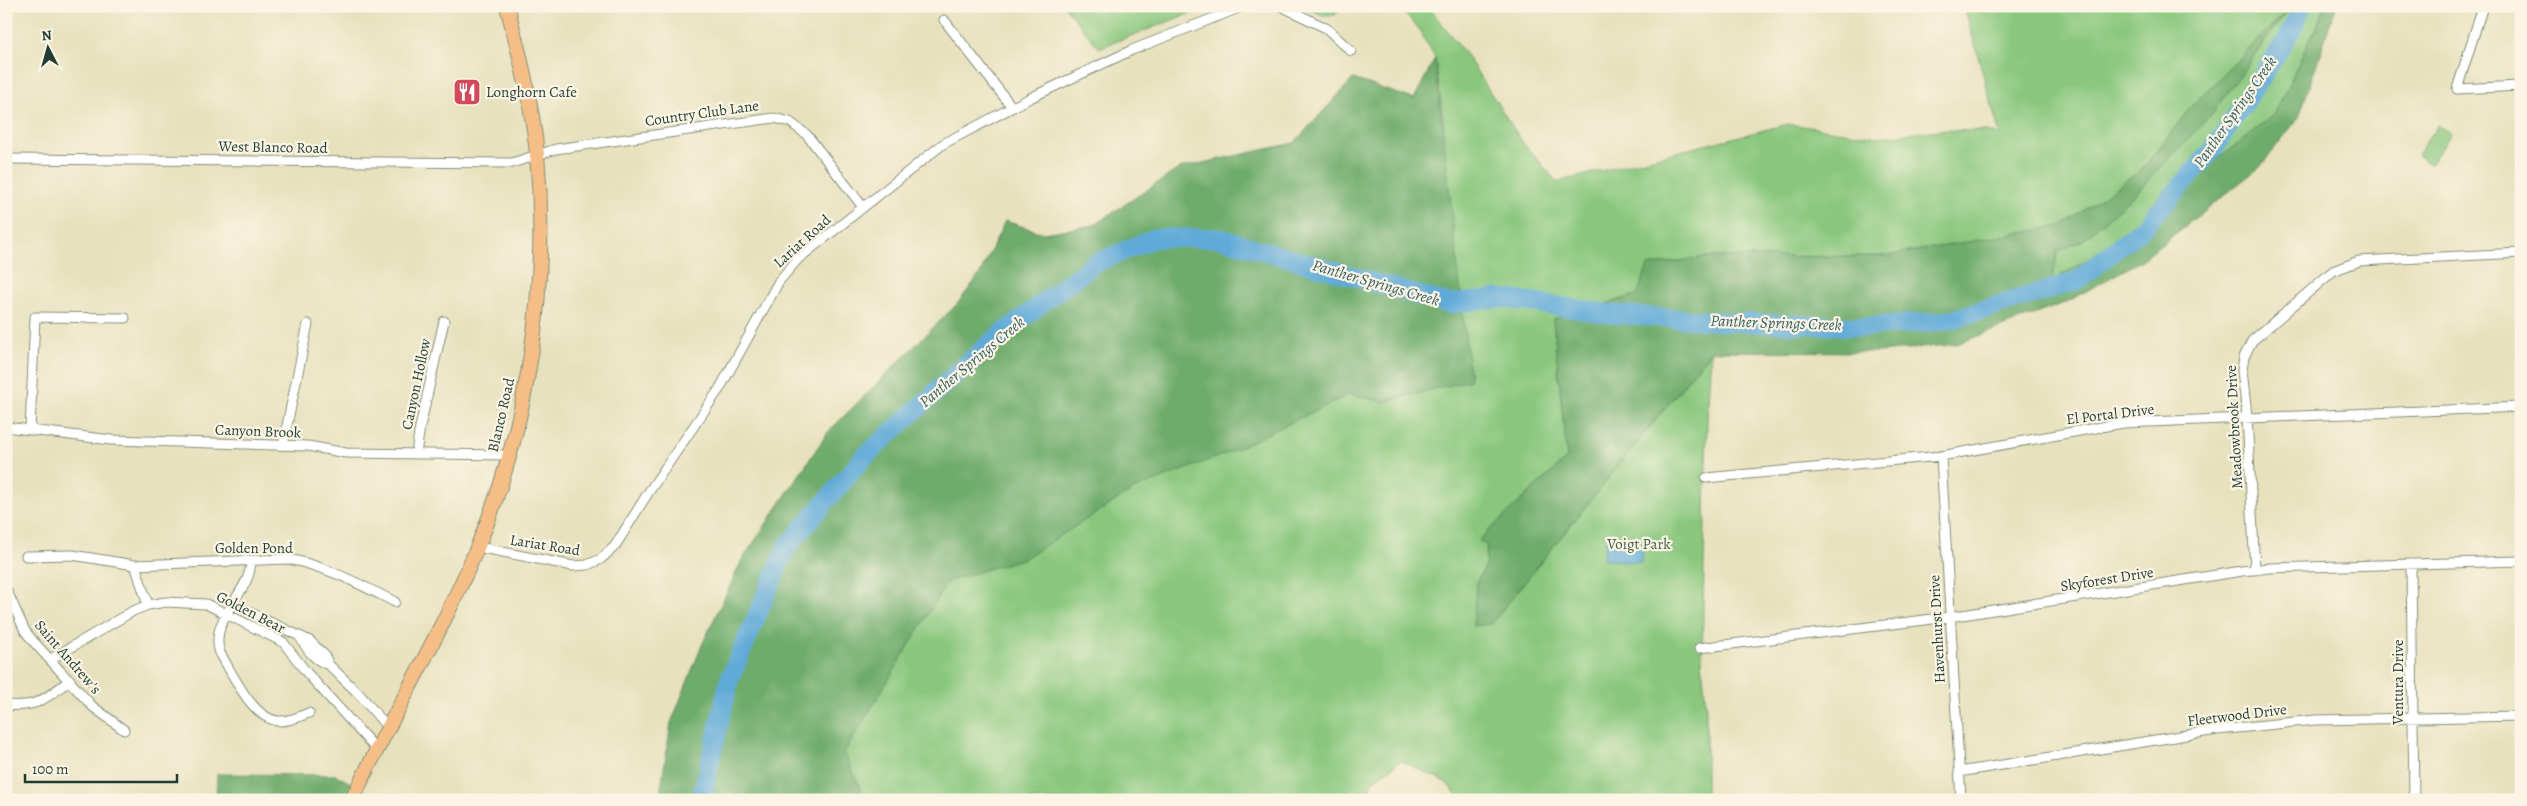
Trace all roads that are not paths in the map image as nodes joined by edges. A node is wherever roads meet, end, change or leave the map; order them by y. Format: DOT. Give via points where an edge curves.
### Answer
graph roads {
  1 [pos="507,6"];
  2 [pos="1244,6"];
  3 [pos="1281,6"];
  4 [pos="2482,6"];
  5 [pos="944,20"];
  6 [pos="1351,51"];
  7 [pos="2521,86"];
  8 [pos="1012,108"];
  9 [pos="537,153"];
  10 [pos="6,160"];
  11 [pos="863,207"];
  12 [pos="2521,253"];
  13 [pos="125,318"];
  14 [pos="444,321"];
  15 [pos="308,324"];
  16 [pos="2521,407"];
  17 [pos="2247,416"];
  18 [pos="6,427"];
  19 [pos="30,430"];
  20 [pos="283,445"];
  21 [pos="416,453"];
  22 [pos="509,455"];
  23 [pos="1941,456"];
  24 [pos="1706,478"];
  25 [pos="478,547"];
  26 [pos="26,556"];
  27 [pos="252,560"];
  28 [pos="2521,561"];
  29 [pos="135,564"];
  30 [pos="2411,564"];
  31 [pos="2255,570"];
  32 [pos="6,589"];
  33 [pos="395,602"];
  34 [pos="232,604"];
  35 [pos="148,605"];
  36 [pos="227,613"];
  37 [pos="1950,618"];
  38 [pos="1699,648"];
  39 [pos="51,658"];
  40 [pos="70,680"];
  41 [pos="6,705"];
  42 [pos="309,713"];
  43 [pos="2521,716"];
  44 [pos="2411,717"];
  45 [pos="389,729"];
  46 [pos="124,730"];
  47 [pos="376,749"];
  48 [pos="1959,772"];
  49 [pos="352,800"];
  50 [pos="1961,800"];
  51 [pos="2414,800"];
  1 -- 9 [label="main road, Blanco Road" via="524,76"];
  2 -- 8 [label="street, Lariat Road" via="1132,50"];
  3 -- 6 [label="street" via="1326,28"];
  4 -- 7 [label="street" via="2457,89"];
  5 -- 8 [label="street"];
  8 -- 11 [label="street, Lariat Road" via="928,154"];
  9 -- 10 [label="street, West Blanco Road" via="512,163"];
  9 -- 11 [label="street, Country Club Lane" via="774,118 790,122 807,135"];
  9 -- 22 [label="main road, Blanco Road" via="540,211 536,316 532,354"];
  11 -- 25 [label="street, Lariat Road" via="785,272 720,388 615,546 601,559 573,566"];
  12 -- 17 [label="street, Meadowbrook Drive" via="2358,261 2333,271 2252,341 2242,370"];
  13 -- 19 [label="street" via="35,317"];
  14 -- 21 [label="street, Canyon Hollow"];
  15 -- 20 [label="street"];
  16 -- 17 [label="street, El Portal Drive"];
  17 -- 23 [label="street, El Portal Drive" via="2123,423"];
  17 -- 31 [label="street, Meadowbrook Drive"];
  18 -- 19 [label="street, Canyon Brook"];
  19 -- 20 [label="street, Canyon Brook" via="111,440"];
  20 -- 21 [label="street, Canyon Brook" via="346,453"];
  21 -- 22 [label="street, Canyon Brook"];
  22 -- 25 [label="main road, Blanco Road"];
  23 -- 24 [label="street, El Portal Drive"];
  23 -- 37 [label="street, Havenhurst Drive"];
  25 -- 45 [label="main road, Blanco Road"];
  26 -- 29 [label="street, Golden Pond" via="72,555"];
  27 -- 29 [label="street, Golden Pond"];
  27 -- 33 [label="street, Golden Pond" via="302,562 351,580"];
  27 -- 34 [label="street" via="248,578"];
  28 -- 30 [label="street, Skyforest Drive"];
  29 -- 35 [label="street"];
  30 -- 31 [label="street, Skyforest Drive"];
  30 -- 44 [label="street, Ventura Drive"];
  31 -- 37 [label="street, Skyforest Drive"];
  32 -- 39 [label="street, Saint Andrew's" via="26,631"];
  34 -- 36 [label="street"];
  34 -- 45 [label="street, Golden Bear" via="310,640"];
  35 -- 36 [label="street, Golden Bear" via="206,604"];
  35 -- 39 [label="street, Golden Bear"];
  36 -- 42 [label="street" via="216,644 253,706 263,716 280,721"];
  36 -- 47 [label="street, Golden Bear" via="283,642"];
  37 -- 38 [label="street, Skyforest Drive"];
  37 -- 48 [label="street, Havenhurst Drive"];
  39 -- 40 [label="street, Saint Andrew's"];
  40 -- 41 [label="street" via="37,703 25,707"];
  40 -- 46 [label="street, Saint Andrew's" via="92,706"];
  43 -- 44 [label="street, Fleetwood Drive"];
  44 -- 48 [label="street, Fleetwood Drive" via="2315,720 2217,730"];
  44 -- 51 [label="street, Ventura Drive"];
  45 -- 47 [label="main road, Blanco Road"];
  47 -- 49 [label="main road, Blanco Road"];
  48 -- 50 [label="street, Havenhurst Drive"];
}
